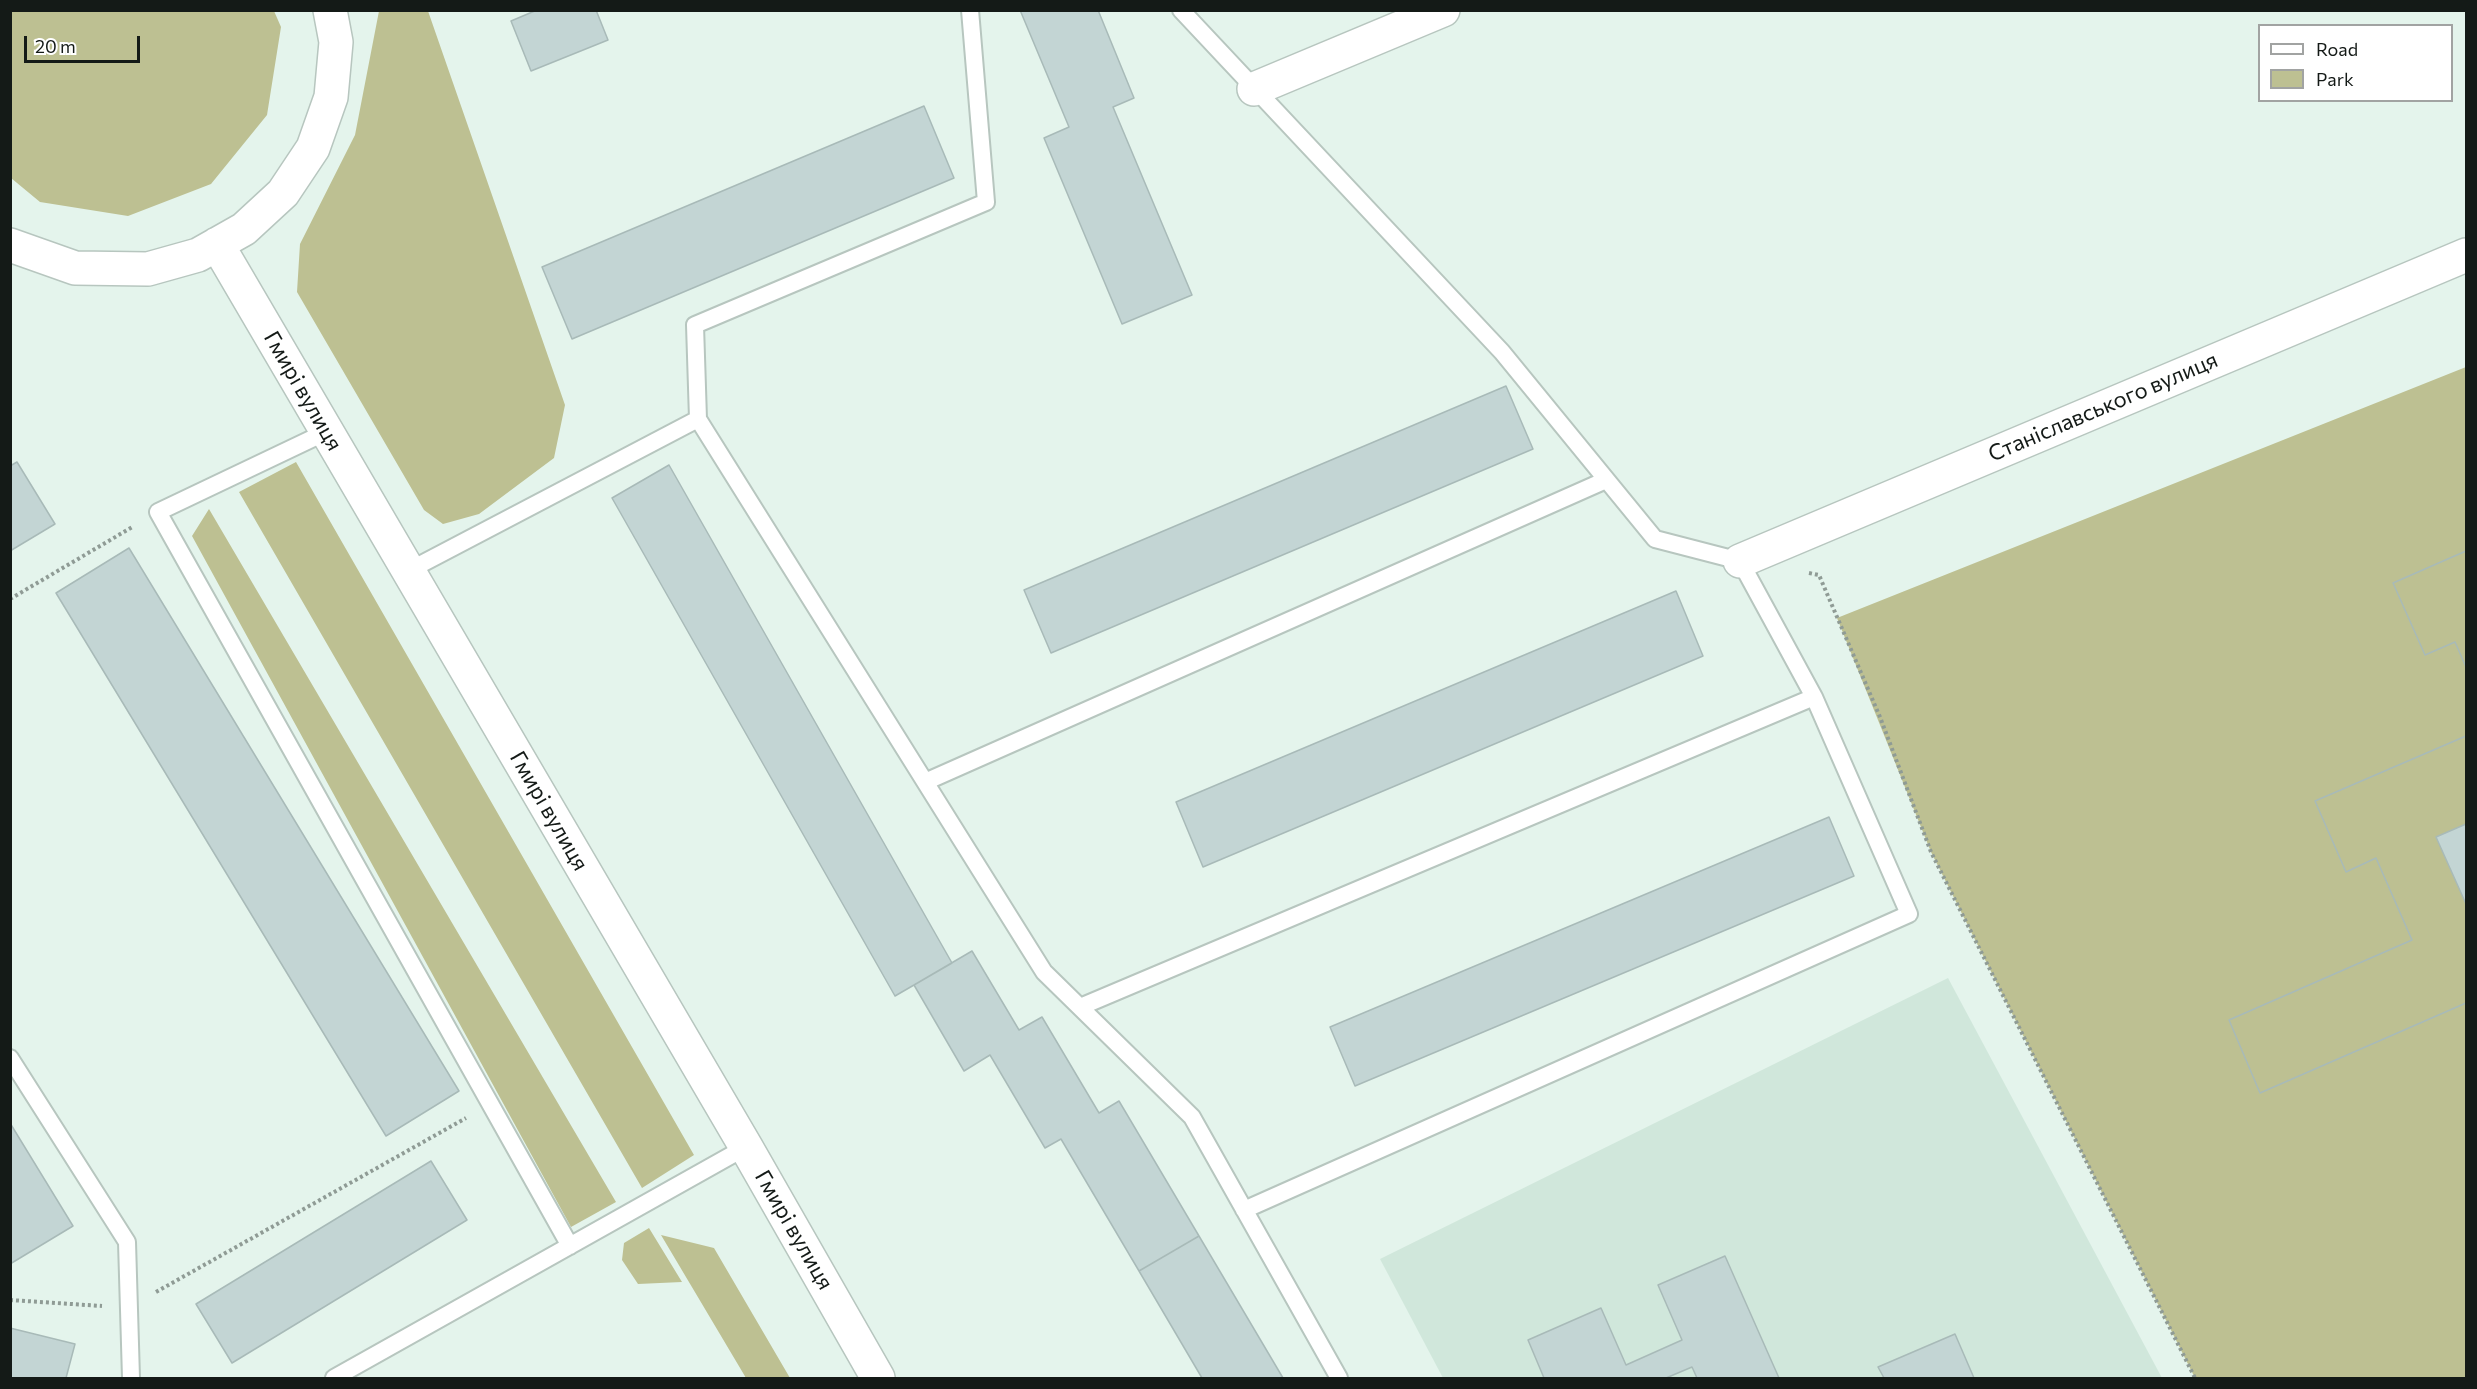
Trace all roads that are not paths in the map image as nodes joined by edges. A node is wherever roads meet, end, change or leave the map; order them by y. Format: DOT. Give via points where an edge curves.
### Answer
graph roads {
  1 [pos="330,10"];
  2 [pos="970,10"];
  3 [pos="1181,10"];
  4 [pos="1443,10"];
  5 [pos="1254,89"];
  6 [pos="217,244"];
  7 [pos="10,245"];
  8 [pos="2466,255"];
  9 [pos="698,418"];
  10 [pos="326,432"];
  11 [pos="1606,480"];
  12 [pos="1740,561"];
  13 [pos="408,571"];
  14 [pos="1814,697"];
  15 [pos="925,782"];
  16 [pos="1080,1008"];
  17 [pos="10,1058"];
  18 [pos="746,1147"];
  19 [pos="1244,1210"];
  20 [pos="570,1246"];
  21 [pos="131,1378"];
  22 [pos="334,1378"];
  23 [pos="878,1378"];
  24 [pos="1339,1378"];
  1 -- 6 [label="street" via="336,42 331,97 313,148 283,193 244,229"];
  2 -- 9 [label="lane" via="987,202 695,325"];
  3 -- 5 [label="lane"];
  4 -- 5 [label="street"];
  5 -- 11 [label="lane" via="1502,352"];
  6 -- 7 [label="street" via="198,255 148,269 75,268"];
  6 -- 10 [label="street, Гмирі вулиця"];
  8 -- 12 [label="street, Станіславського вулиця"];
  9 -- 13 [label="lane"];
  9 -- 15 [label="lane"];
  10 -- 13 [label="street, Гмирі вулиця"];
  10 -- 20 [label="lane" via="158,512"];
  11 -- 12 [label="lane" via="1655,539"];
  11 -- 15 [label="lane"];
  12 -- 14 [label="lane"];
  13 -- 18 [label="street, Гмирі вулиця"];
  14 -- 16 [label="lane"];
  14 -- 19 [label="lane" via="1909,914"];
  15 -- 16 [label="lane" via="1044,972"];
  16 -- 19 [label="lane" via="1192,1117"];
  17 -- 21 [label="lane" via="127,1242"];
  18 -- 20 [label="lane"];
  18 -- 23 [label="street, Гмирі вулиця"];
  19 -- 24 [label="lane"];
  20 -- 22 [label="lane"];
}
